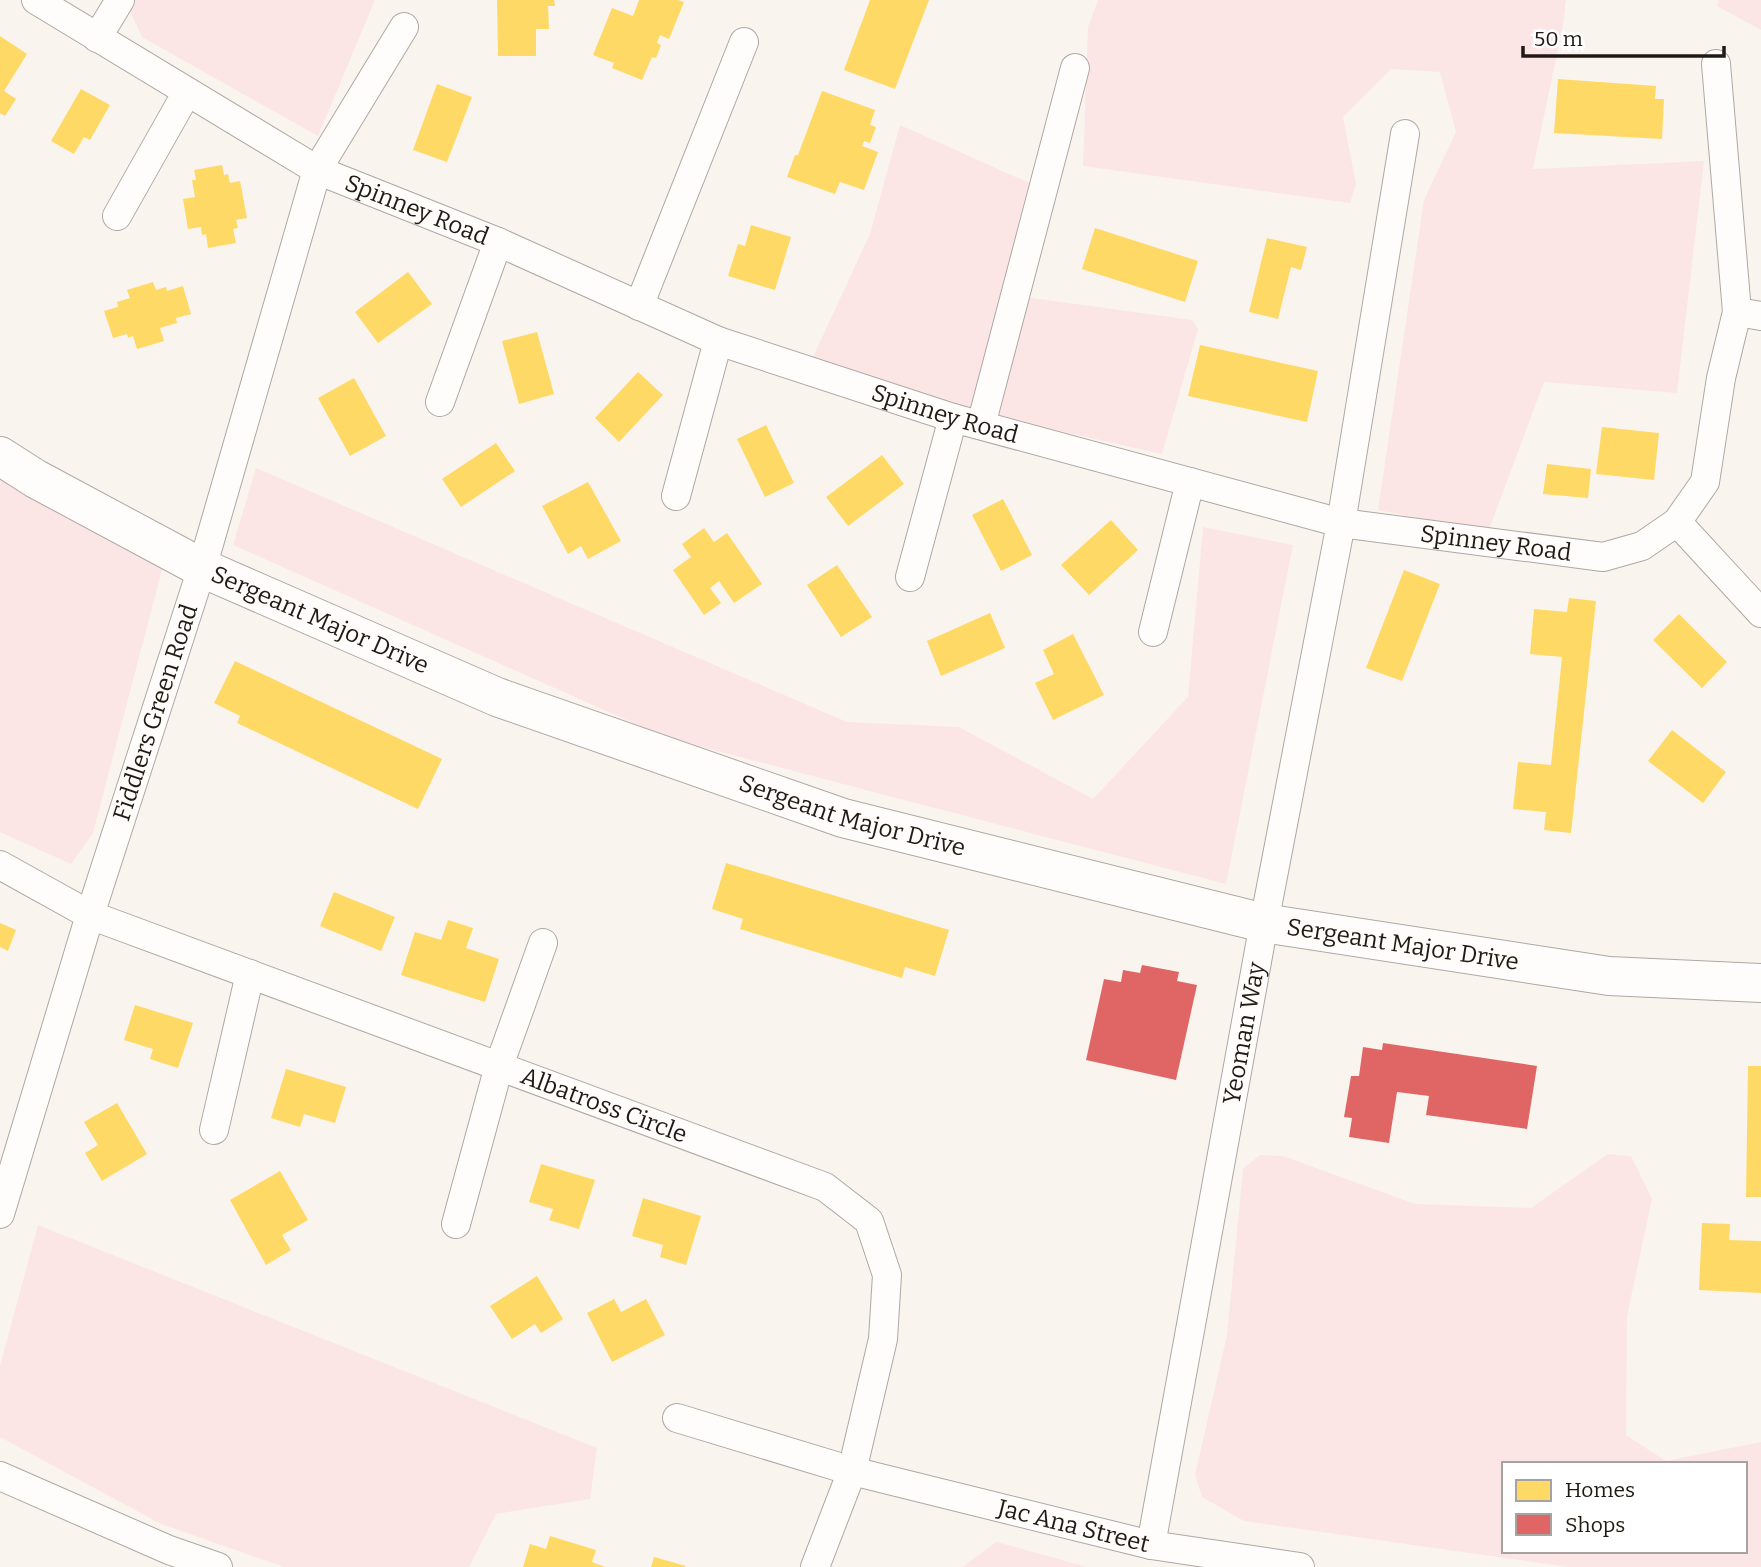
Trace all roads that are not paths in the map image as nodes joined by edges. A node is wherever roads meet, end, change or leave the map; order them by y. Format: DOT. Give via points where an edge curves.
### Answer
graph roads {
  1 [pos="36,0"];
  2 [pos="120,0"];
  3 [pos="404,27"];
  4 [pos="97,37"];
  5 [pos="744,43"];
  6 [pos="1716,64"];
  7 [pos="1075,68"];
  8 [pos="187,92"];
  9 [pos="1405,134"];
  10 [pos="317,170"];
  11 [pos="117,216"];
  12 [pos="498,242"];
  13 [pos="639,306"];
  14 [pos="1749,314"];
  15 [pos="718,341"];
  16 [pos="440,402"];
  17 [pos="953,418"];
  18 [pos="981,425"];
  19 [pos="0,456"];
  20 [pos="1190,482"];
  21 [pos="676,496"];
  22 [pos="1677,522"];
  23 [pos="1341,523"];
  24 [pos="202,568"];
  25 [pos="910,577"];
  26 [pos="1761,613"];
  27 [pos="1153,632"];
  28 [pos="0,865"];
  29 [pos="90,915"];
  30 [pos="1264,923"];
  31 [pos="543,943"];
  32 [pos="250,974"];
  33 [pos="1761,983"];
  34 [pos="499,1066"];
  35 [pos="214,1130"];
  36 [pos="0,1214"];
  37 [pos="456,1224"];
  38 [pos="677,1418"];
  39 [pos="852,1471"];
  40 [pos="0,1476"];
  41 [pos="1151,1545"];
  42 [pos="218,1567"];
  43 [pos="816,1567"];
  44 [pos="1300,1567"];
  1 -- 4 [label="street, Spinney Road"];
  2 -- 4 [label="street"];
  3 -- 10 [label="street, Fiddlers Green Road"];
  4 -- 8 [label="street, Spinney Road"];
  5 -- 13 [label="street"];
  6 -- 14 [label="street, Spinney Road"];
  7 -- 18 [label="street"];
  8 -- 10 [label="street, Spinney Road"];
  8 -- 11 [label="street"];
  9 -- 23 [label="street, Yeoman Way"];
  10 -- 12 [label="street, Spinney Road"];
  10 -- 24 [label="street, Fiddlers Green Road"];
  12 -- 13 [label="street, Spinney Road"];
  12 -- 16 [label="street"];
  13 -- 15 [label="street, Spinney Road"];
  14 -- 22 [label="street, Spinney Road" via="1721,378 1705,482"];
  15 -- 17 [label="street, Spinney Road"];
  15 -- 21 [label="street"];
  17 -- 18 [label="street, Spinney Road"];
  17 -- 25 [label="street"];
  18 -- 20 [label="street, Spinney Road"];
  19 -- 24 [label="street, Sergeant Major Drive"];
  20 -- 23 [label="street, Spinney Road"];
  20 -- 27 [label="street"];
  22 -- 23 [label="street, Spinney Road" via="1642,546 1603,557"];
  22 -- 26 [label="street"];
  23 -- 30 [label="street, Yeoman Way"];
  24 -- 29 [label="street, Fiddlers Green Road"];
  24 -- 30 [label="street, Sergeant Major Drive" via="497,698 843,818"];
  28 -- 29 [label="street, Albatross Circle"];
  29 -- 32 [label="street, Albatross Circle"];
  29 -- 36 [label="street, Fiddlers Green Road"];
  30 -- 33 [label="street, Sergeant Major Drive" via="1609,976"];
  30 -- 41 [label="street, Yeoman Way"];
  31 -- 34 [label="street"];
  32 -- 34 [label="street, Albatross Circle"];
  32 -- 35 [label="street"];
  34 -- 37 [label="street"];
  34 -- 39 [label="street, Albatross Circle" via="825,1187 869,1221 887,1275 883,1339"];
  38 -- 39 [label="street, Jac Ana Street"];
  39 -- 41 [label="street, Jac Ana Street"];
  39 -- 43 [label="street, Albatross Circle"];
  40 -- 42 [label="street"];
  41 -- 44 [label="street, Jac Ana Street"];
}
